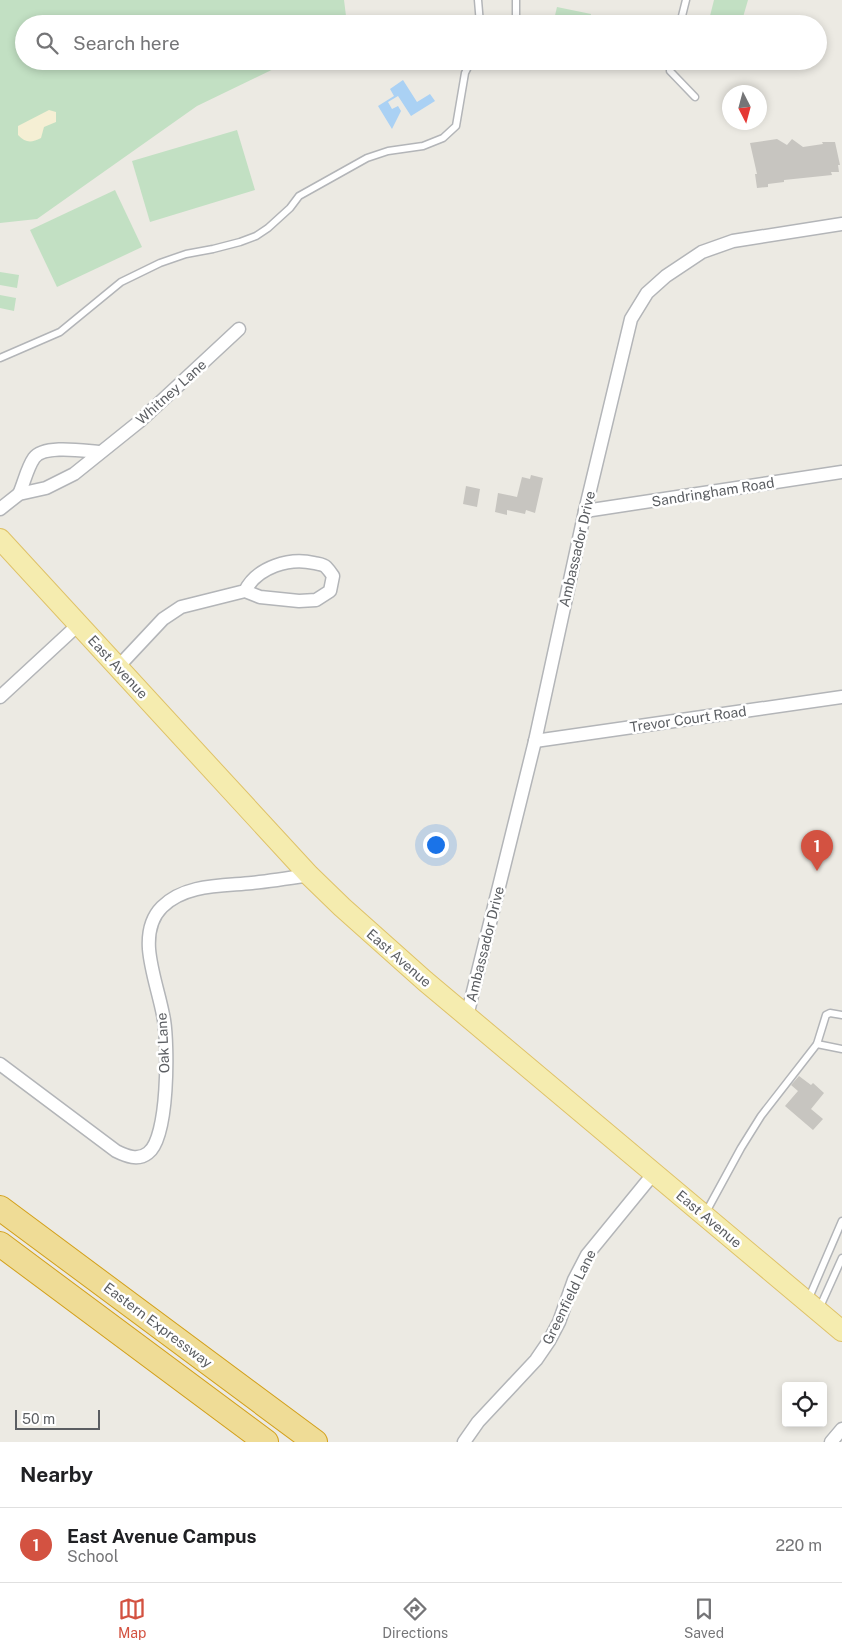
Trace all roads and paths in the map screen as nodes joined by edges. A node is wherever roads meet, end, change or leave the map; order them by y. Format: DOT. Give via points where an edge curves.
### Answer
graph roads {
  1 [pos="478,0"];
  2 [pos="516,0"];
  3 [pos="686,0"];
  4 [pos="479,15"];
  5 [pos="516,15"];
  6 [pos="682,15"];
  7 [pos="466,70"];
  8 [pos="670,70"];
  9 [pos="695,98"];
  10 [pos="842,224"];
  11 [pos="239,329"];
  12 [pos="0,358"];
  13 [pos="100,452"];
  14 [pos="842,472"];
  15 [pos="19,494"];
  16 [pos="0,509"];
  17 [pos="585,512"];
  18 [pos="0,539"];
  19 [pos="245,591"];
  20 [pos="79,624"];
  21 [pos="118,667"];
  22 [pos="0,697"];
  23 [pos="842,697"];
  24 [pos="535,741"];
  25 [pos="309,875"];
  26 [pos="842,1015"];
  27 [pos="467,1016"];
  28 [pos="817,1044"];
  29 [pos="842,1049"];
  30 [pos="0,1064"];
  31 [pos="654,1173"];
  32 [pos="0,1208"];
  33 [pos="704,1215"];
  34 [pos="842,1221"];
  35 [pos="0,1244"];
  36 [pos="842,1258"];
  37 [pos="813,1306"];
  38 [pos="842,1330"];
  39 [pos="842,1429"];
  40 [pos="266,1442"];
  41 [pos="315,1442"];
  42 [pos="464,1442"];
  43 [pos="831,1442"];
  1 -- 4 [label="lane"];
  2 -- 5 [label="lane"];
  3 -- 6 [label="lane"];
  7 -- 12 [label="lane" via="456,126 443,138 423,146 367,158 299,196 256,236 160,263 121,282 60,332"];
  8 -- 9 [label="lane"];
  10 -- 17 [label="street, Ambassador Drive" via="718,245 680,265 647,292 631,319"];
  11 -- 13 [label="street, Whitney Lane" via="140,421"];
  13 -- 15 [label="street, Whitney Lane" via="60,482"];
  13 -- 15 [label="street, Whitney Lane" via="50,450 39,453"];
  14 -- 17 [label="street, Sandringham Road"];
  15 -- 16 [label="street, Whitney Lane"];
  17 -- 24 [label="street, Ambassador Drive"];
  18 -- 20 [label="main road, East Avenue"];
  19 -- 19 [label="street" via="260,597 316,600 330,591 333,576 324,565 288,561 262,573 250,582"];
  19 -- 21 [label="street" via="194,602 171,612"];
  20 -- 21 [label="main road, East Avenue"];
  20 -- 22 [label="street"];
  21 -- 25 [label="main road, East Avenue"];
  23 -- 24 [label="street, Trevor Court Road"];
  24 -- 27 [label="street, Ambassador Drive"];
  25 -- 27 [label="main road, East Avenue"];
  25 -- 30 [label="street, Oak Lane" via="201,888 175,897 157,914 150,929 149,949 164,1021 166,1073 162,1121 155,1144 148,1154 136,1158 116,1151"];
  26 -- 28 [label="lane" via="826,1014"];
  27 -- 31 [label="main road, East Avenue"];
  28 -- 29 [label="lane"];
  28 -- 33 [label="lane" via="761,1116"];
  31 -- 33 [label="main road, East Avenue"];
  31 -- 42 [label="street, Greenfield Lane" via="587,1254 559,1322 536,1360 478,1422"];
  32 -- 41 [label="highway, Eastern Expressway"];
  33 -- 37 [label="main road, East Avenue"];
  34 -- 37 [label="lane"];
  35 -- 40 [label="highway, Eastern Expressway"];
  36 -- 37 [label="lane"];
  37 -- 38 [label="main road, East Avenue"];
  39 -- 43 [label="street"];
}
